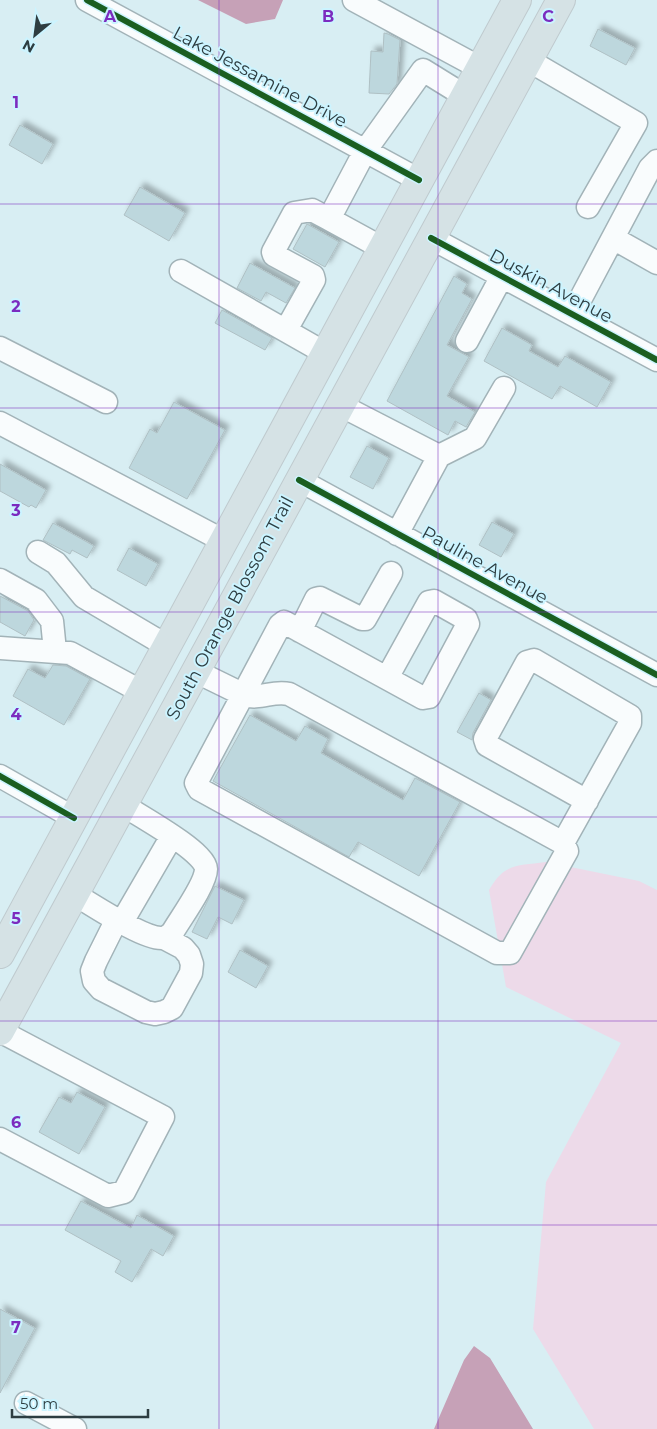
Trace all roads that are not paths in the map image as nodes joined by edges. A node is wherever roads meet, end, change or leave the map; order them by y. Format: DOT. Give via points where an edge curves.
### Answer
graph roads {
  1 [pos="354,0"];
  2 [pos="517,0"];
  3 [pos="561,0"];
  4 [pos="101,3"];
  5 [pos="528,60"];
  6 [pos="480,68"];
  7 [pos="465,96"];
  8 [pos="365,151"];
  9 [pos="657,161"];
  10 [pos="419,180"];
  11 [pos="588,207"];
  12 [pos="329,219"];
  13 [pos="431,238"];
  14 [pos="613,238"];
  15 [pos="382,248"];
  16 [pos="657,263"];
  17 [pos="181,271"];
  18 [pos="502,276"];
  19 [pos="573,314"];
  20 [pos="286,330"];
  21 [pos="467,341"];
  22 [pos="0,348"];
  23 [pos="325,354"];
  24 [pos="657,360"];
  25 [pos="504,388"];
  26 [pos="106,402"];
  27 [pos="340,405"];
  28 [pos="294,411"];
  29 [pos="0,423"];
  30 [pos="439,456"];
  31 [pos="299,480"];
  32 [pos="249,493"];
  33 [pos="397,534"];
  34 [pos="224,541"];
  35 [pos="38,552"];
  36 [pos="258,556"];
  37 [pos="391,573"];
  38 [pos="0,580"];
  39 [pos="300,631"];
  40 [pos="167,646"];
  41 [pos="0,648"];
  42 [pos="55,651"];
  43 [pos="195,671"];
  44 [pos="657,675"];
  45 [pos="387,678"];
  46 [pos="142,692"];
  47 [pos="244,694"];
  48 [pos="0,776"];
  49 [pos="587,800"];
  50 [pos="123,805"];
  51 [pos="74,818"];
  52 [pos="172,836"];
  53 [pos="563,843"];
  54 [pos="74,894"];
  55 [pos="120,920"];
  56 [pos="164,938"];
  57 [pos="0,954"];
  58 [pos="0,1031"];
  59 [pos="0,1139"];
  60 [pos="26,1402"];
  61 [pos="75,1429"];
  1 -- 6 [label="street"];
  2 -- 6 [label="main road, South Orange Blossom Trail"];
  3 -- 5 [label="main road, South Orange Blossom Trail"];
  4 -- 8 [label="street, Lake Jessamine Drive"];
  5 -- 11 [label="street" via="636,123"];
  5 -- 13 [label="main road, South Orange Blossom Trail"];
  6 -- 7 [label="main road, South Orange Blossom Trail"];
  7 -- 8 [label="street" via="423,70"];
  7 -- 10 [label="main road, South Orange Blossom Trail"];
  8 -- 10 [label="street, Lake Jessamine Drive"];
  8 -- 12 [label="street"];
  9 -- 14 [label="street" via="650,168"];
  10 -- 15 [label="main road, South Orange Blossom Trail"];
  12 -- 15 [label="street"];
  12 -- 20 [label="street" via="312,210 294,213 273,252 313,276 314,280"];
  13 -- 18 [label="street, Duskin Avenue"];
  13 -- 27 [label="main road, South Orange Blossom Trail"];
  14 -- 16 [label="street"];
  14 -- 19 [label="street"];
  15 -- 23 [label="main road, South Orange Blossom Trail"];
  17 -- 20 [label="street"];
  18 -- 19 [label="street, Duskin Avenue"];
  18 -- 21 [label="street"];
  19 -- 24 [label="street, Duskin Avenue"];
  20 -- 23 [label="street"];
  22 -- 26 [label="street"];
  23 -- 28 [label="main road, South Orange Blossom Trail"];
  25 -- 30 [label="street" via="475,438"];
  27 -- 30 [label="street"];
  27 -- 31 [label="main road, South Orange Blossom Trail"];
  28 -- 31 [label="main road" via="292,463"];
  28 -- 32 [label="main road, South Orange Blossom Trail"];
  29 -- 34 [label="street"];
  30 -- 33 [label="street"];
  31 -- 33 [label="street, Pauline Avenue"];
  31 -- 36 [label="main road, South Orange Blossom Trail"];
  32 -- 34 [label="main road, South Orange Blossom Trail"];
  32 -- 36 [label="main road" via="260,510 262,530"];
  33 -- 44 [label="street, Pauline Avenue"];
  34 -- 40 [label="main road, South Orange Blossom Trail"];
  35 -- 40 [label="street" via="56,563 84,597"];
  36 -- 43 [label="main road, South Orange Blossom Trail"];
  37 -- 39 [label="street" via="365,619 320,598 316,599"];
  38 -- 42 [label="street" via="36,600 52,621"];
  39 -- 45 [label="street"];
  39 -- 47 [label="street" via="284,622 280,625"];
  40 -- 46 [label="main road, South Orange Blossom Trail"];
  41 -- 42 [label="street"];
  42 -- 46 [label="street" via="70,653"];
  43 -- 47 [label="street"];
  43 -- 50 [label="main road, South Orange Blossom Trail"];
  46 -- 51 [label="main road, South Orange Blossom Trail"];
  47 -- 53 [label="street" via="251,697 280,692 289,694"];
  47 -- 53 [label="street" via="196,783 199,789 497,953 510,953 567,851"];
  48 -- 51 [label="street"];
  49 -- 49 [label="street" via="630,723 630,716 534,660 527,662 485,739 487,745"];
  49 -- 53 [label="street"];
  50 -- 52 [label="street"];
  50 -- 54 [label="main road, South Orange Blossom Trail"];
  51 -- 57 [label="main road, South Orange Blossom Trail"];
  52 -- 55 [label="street"];
  52 -- 56 [label="street" via="192,849 206,867 204,878 172,934"];
  54 -- 55 [label="street"];
  54 -- 58 [label="main road, South Orange Blossom Trail"];
  55 -- 56 [label="street" via="140,932"];
  55 -- 56 [label="street" via="96,961 92,971 94,981 101,989 155,1014 172,1008 191,973 189,955"];
  58 -- 59 [label="street" via="163,1117 124,1192 108,1196"];
  60 -- 61 [label="street"];
}
